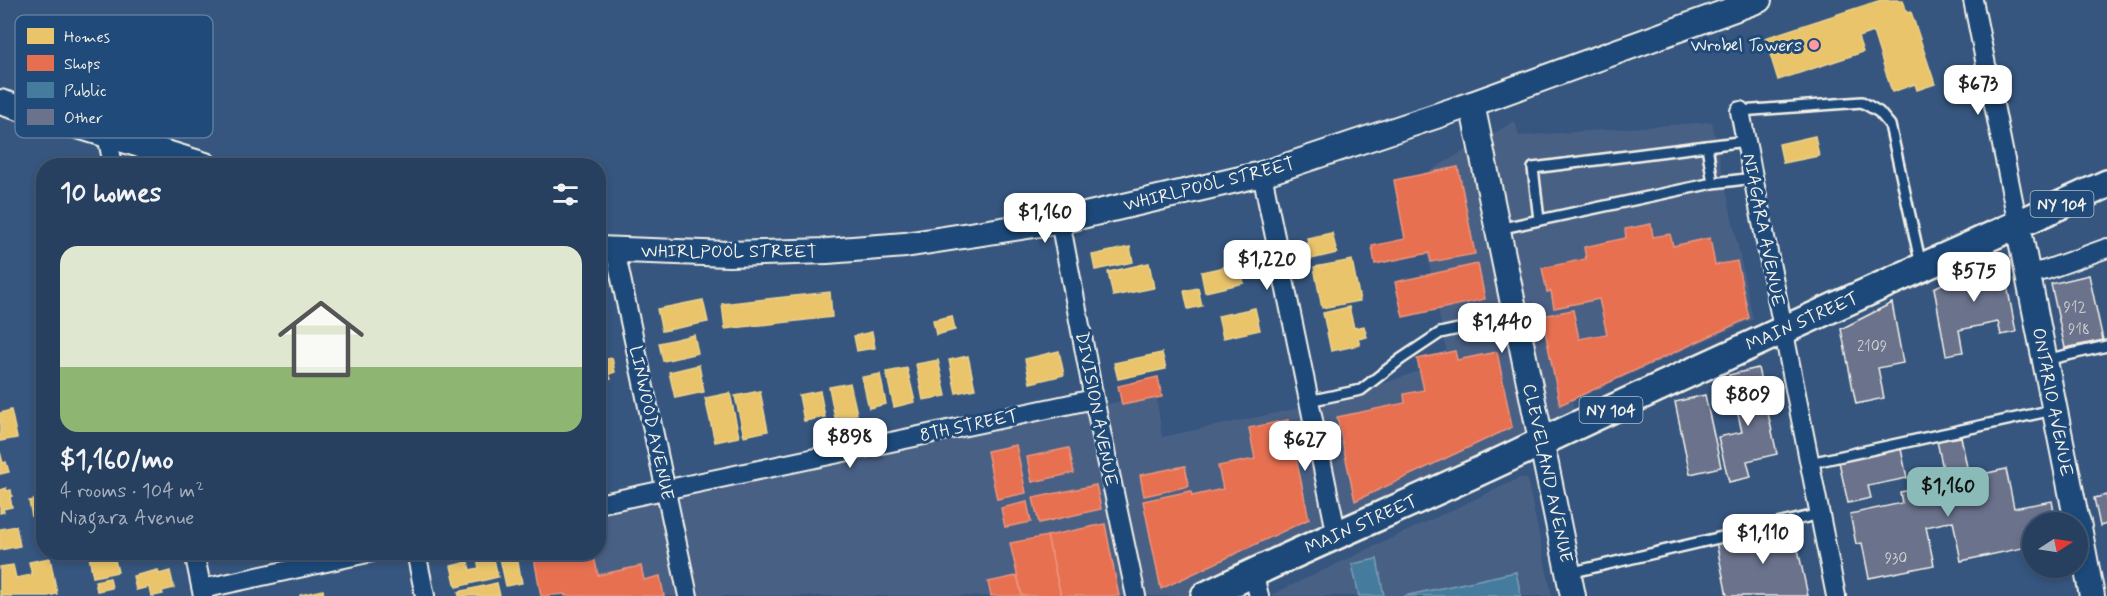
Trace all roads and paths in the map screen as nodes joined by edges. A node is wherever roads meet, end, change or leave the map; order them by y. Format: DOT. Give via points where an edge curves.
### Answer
graph roads {
  1 [pos="1759,0"];
  2 [pos="1972,0"];
  3 [pos="0,102"];
  4 [pos="1472,104"];
  5 [pos="15,107"];
  6 [pos="1740,111"];
  7 [pos="108,138"];
  8 [pos="117,138"];
  9 [pos="1746,141"];
  10 [pos="1707,146"];
  11 [pos="112,158"];
  12 [pos="182,158"];
  13 [pos="1262,174"];
  14 [pos="1754,178"];
  15 [pos="1713,183"];
  16 [pos="2107,184"];
  17 [pos="1539,220"];
  18 [pos="1060,221"];
  19 [pos="2018,225"];
  20 [pos="1498,229"];
  21 [pos="2107,248"];
  22 [pos="607,250"];
  23 [pos="1922,267"];
  24 [pos="2027,274"];
  25 [pos="1516,317"];
  26 [pos="1783,329"];
  27 [pos="2107,346"];
  28 [pos="2045,360"];
  29 [pos="1094,399"];
  30 [pos="1308,401"];
  31 [pos="2055,410"];
  32 [pos="1542,442"];
  33 [pos="1810,463"];
  34 [pos="666,490"];
  35 [pos="606,502"];
  36 [pos="2075,512"];
  37 [pos="1820,514"];
  38 [pos="1337,536"];
  39 [pos="196,560"];
  40 [pos="338,560"];
  41 [pos="418,560"];
  42 [pos="2088,576"];
  43 [pos="1256,584"];
  44 [pos="1571,585"];
  45 [pos="202,592"];
  46 [pos="425,596"];
  47 [pos="688,596"];
  48 [pos="1136,596"];
  49 [pos="1205,596"];
  50 [pos="1836,596"];
  51 [pos="2092,596"];
  1 -- 4 [label="street, WHIRLPOOL STREET"];
  2 -- 19 [label="street, ONTARIO AVENUE"];
  3 -- 5 [label="street"];
  4 -- 13 [label="street, WHIRLPOOL STREET"];
  4 -- 20 [label="street, CLEVELAND AVENUE"];
  6 -- 9 [label="street, NIAGARA AVENUE"];
  6 -- 23 [label="lane" via="1862,102 1879,112 1890,126"];
  7 -- 11 [label="street"];
  8 -- 12 [label="street"];
  9 -- 10 [label="lane"];
  9 -- 14 [label="street, NIAGARA AVENUE"];
  10 -- 15 [label="lane"];
  10 -- 17 [label="lane" via="1533,168"];
  13 -- 18 [label="street, WHIRLPOOL STREET"];
  13 -- 30 [label="street"];
  14 -- 15 [label="lane"];
  14 -- 26 [label="street, NIAGARA AVENUE"];
  15 -- 17 [label="lane"];
  16 -- 19 [label="main road, MAIN STREET / NY 104"];
  17 -- 20 [label="lane"];
  18 -- 22 [label="street, WHIRLPOOL STREET" via="916,243 827,251 729,254"];
  18 -- 29 [label="street, DIVISION AVENUE"];
  19 -- 23 [label="main road, MAIN STREET / NY 104"];
  19 -- 24 [label="street, ONTARIO AVENUE"];
  20 -- 25 [label="street, CLEVELAND AVENUE"];
  21 -- 24 [label="street"];
  22 -- 34 [label="street, LINWOOD AVENUE"];
  23 -- 26 [label="main road, MAIN STREET / NY 104"];
  24 -- 28 [label="street, ONTARIO AVENUE"];
  25 -- 30 [label="lane" via="1440,333 1361,390"];
  25 -- 32 [label="street, CLEVELAND AVENUE"];
  26 -- 32 [label="main road, MAIN STREET / NY 104"];
  26 -- 33 [label="street, NIAGARA AVENUE"];
  27 -- 28 [label="lane"];
  28 -- 31 [label="street, ONTARIO AVENUE"];
  29 -- 34 [label="street, 8TH STREET"];
  29 -- 48 [label="street, DIVISION AVENUE"];
  30 -- 38 [label="street"];
  31 -- 33 [label="lane"];
  31 -- 36 [label="street, ONTARIO AVENUE"];
  32 -- 38 [label="main road, MAIN STREET / NY 104"];
  32 -- 44 [label="street, CLEVELAND AVENUE"];
  33 -- 37 [label="street, NIAGARA AVENUE"];
  34 -- 35 [label="street, 8TH STREET"];
  34 -- 47 [label="street, LINWOOD AVENUE"];
  37 -- 44 [label="lane"];
  37 -- 50 [label="street, NIAGARA AVENUE"];
  38 -- 43 [label="main road, MAIN STREET / NY 104"];
  39 -- 45 [label="street"];
  40 -- 45 [label="street"];
  41 -- 46 [label="street"];
  42 -- 51 [label="street, ONTARIO AVENUE"];
  43 -- 49 [label="main road, MAIN STREET / NY 104"];
}
